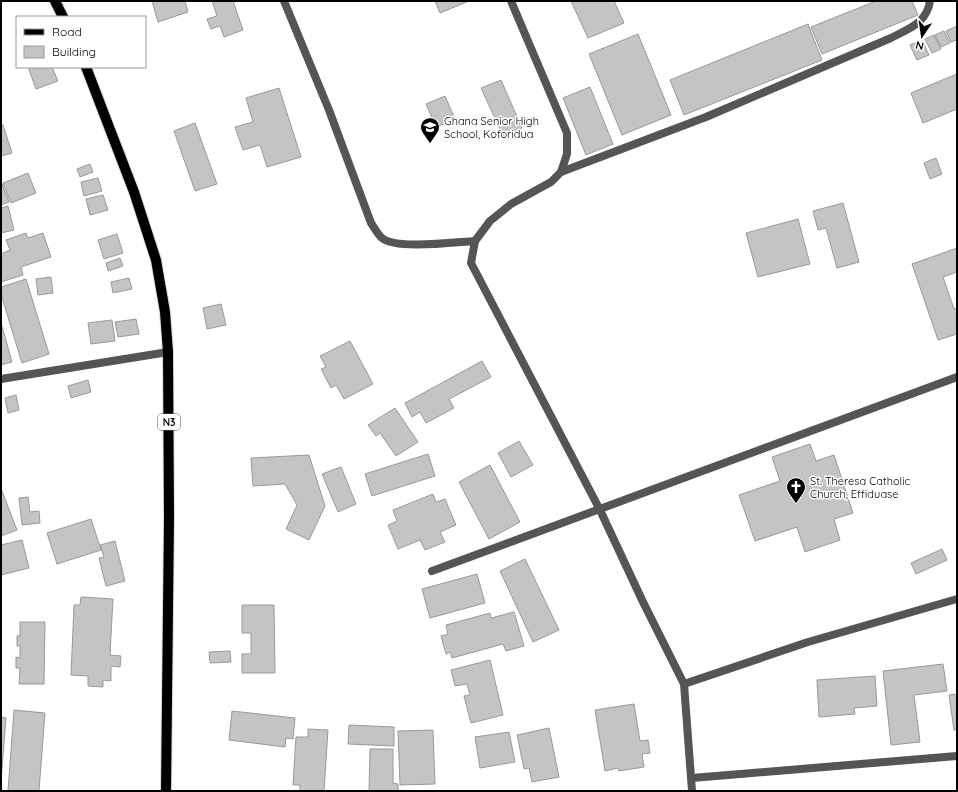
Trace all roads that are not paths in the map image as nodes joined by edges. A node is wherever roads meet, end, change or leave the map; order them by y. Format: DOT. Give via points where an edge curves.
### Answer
graph roads {
  1 [pos="55,1"];
  2 [pos="284,1"];
  3 [pos="511,1"];
  4 [pos="930,1"];
  5 [pos="62,16"];
  6 [pos="86,68"];
  7 [pos="561,172"];
  8 [pos="475,241"];
  9 [pos="168,352"];
  10 [pos="957,376"];
  11 [pos="1,379"];
  12 [pos="600,510"];
  13 [pos="432,571"];
  14 [pos="957,599"];
  15 [pos="684,684"];
  16 [pos="957,756"];
  17 [pos="692,778"];
  18 [pos="166,791"];
  19 [pos="692,791"];
  1 -- 5 [label="main road"];
  2 -- 8 [label="street" via="329,110 371,223 382,238 393,243 414,244"];
  3 -- 7 [label="street" via="567,133 567,154"];
  4 -- 7 [label="street" via="920,23 891,38 706,117"];
  6 -- 9 [label="main road, N3" via="134,192 156,260 165,312"];
  7 -- 8 [label="street" via="540,189 511,204 490,221"];
  8 -- 12 [label="street" via="471,263"];
  9 -- 11 [label="street"];
  9 -- 18 [label="main road, N3"];
  10 -- 12 [label="street"];
  12 -- 13 [label="street"];
  12 -- 15 [label="street" via="642,602"];
  14 -- 15 [label="street" via="808,642"];
  15 -- 17 [label="street"];
  16 -- 17 [label="street"];
  17 -- 19 [label="street"];
}
